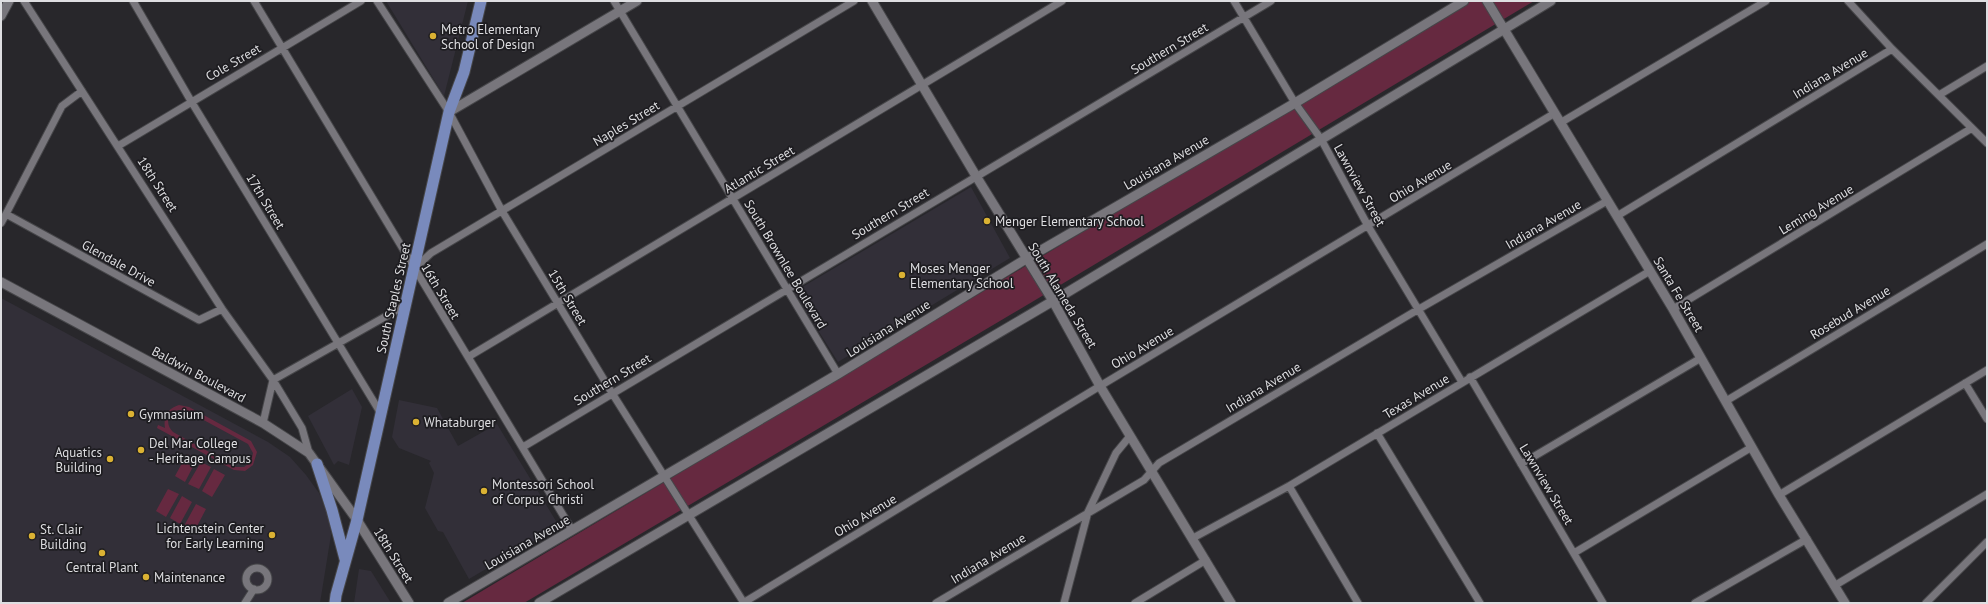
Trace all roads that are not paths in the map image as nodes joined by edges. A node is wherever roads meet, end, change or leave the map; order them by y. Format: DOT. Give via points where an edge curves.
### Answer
graph roads {
  1 [pos="9,1"];
  2 [pos="24,1"];
  3 [pos="133,1"];
  4 [pos="254,1"];
  5 [pos="361,1"];
  6 [pos="377,1"];
  7 [pos="481,1"];
  8 [pos="614,1"];
  9 [pos="637,1"];
  10 [pos="854,1"];
  11 [pos="872,1"];
  12 [pos="1062,1"];
  13 [pos="1234,1"];
  14 [pos="1270,1"];
  15 [pos="1464,1"];
  16 [pos="1487,1"];
  17 [pos="1551,1"];
  18 [pos="1766,1"];
  19 [pos="1848,1"];
  20 [pos="620,10"];
  21 [pos="1,16"];
  22 [pos="1244,17"];
  23 [pos="1505,28"];
  24 [pos="282,48"];
  25 [pos="1892,49"];
  26 [pos="1987,66"];
  27 [pos="921,85"];
  28 [pos="82,91"];
  29 [pos="1939,95"];
  30 [pos="191,101"];
  31 [pos="1294,103"];
  32 [pos="678,106"];
  33 [pos="449,112"];
  34 [pos="1555,113"];
  35 [pos="1560,124"];
  36 [pos="1972,128"];
  37 [pos="1321,139"];
  38 [pos="1987,143"];
  39 [pos="118,146"];
  40 [pos="976,176"];
  41 [pos="732,199"];
  42 [pos="1607,201"];
  43 [pos="502,211"];
  44 [pos="6,214"];
  45 [pos="1616,216"];
  46 [pos="1,223"];
  47 [pos="1368,226"];
  48 [pos="1987,244"];
  49 [pos="1026,258"];
  50 [pos="414,269"];
  51 [pos="1650,271"];
  52 [pos="1,282"];
  53 [pos="787,289"];
  54 [pos="1053,300"];
  55 [pos="558,303"];
  56 [pos="406,305"];
  57 [pos="222,309"];
  58 [pos="1419,309"];
  59 [pos="1673,309"];
  60 [pos="338,343"];
  61 [pos="468,357"];
  62 [pos="1701,358"];
  63 [pos="1987,370"];
  64 [pos="838,374"];
  65 [pos="1470,377"];
  66 [pos="273,380"];
  67 [pos="1462,382"];
  68 [pos="1965,383"];
  69 [pos="1100,386"];
  70 [pos="612,393"];
  71 [pos="1726,401"];
  72 [pos="380,412"];
  73 [pos="1987,419"];
  74 [pos="263,423"];
  75 [pos="1377,433"];
  76 [pos="1130,436"];
  77 [pos="523,446"];
  78 [pos="1752,447"];
  79 [pos="309,453"];
  80 [pos="317,464"];
  81 [pos="1521,464"];
  82 [pos="1152,471"];
  83 [pos="664,477"];
  84 [pos="1289,486"];
  85 [pos="1987,494"];
  86 [pos="1779,495"];
  87 [pos="1088,512"];
  88 [pos="689,514"];
  89 [pos="357,520"];
  90 [pos="572,530"];
  91 [pos="1192,538"];
  92 [pos="1807,539"];
  93 [pos="1987,542"];
  94 [pos="1574,553"];
  95 [pos="346,559"];
  96 [pos="1206,560"];
  97 [pos="1834,586"];
  98 [pos="254,589"];
  99 [pos="245,603"];
  100 [pos="335,603"];
  101 [pos="409,603"];
  102 [pos="448,603"];
  103 [pos="539,603"];
  104 [pos="744,603"];
  105 [pos="936,603"];
  106 [pos="1064,603"];
  107 [pos="1135,603"];
  108 [pos="1231,603"];
  109 [pos="1358,603"];
  110 [pos="1480,603"];
  111 [pos="1603,603"];
  112 [pos="1695,603"];
  113 [pos="1845,603"];
  114 [pos="1926,603"];
  1 -- 21 [label="main road"];
  2 -- 28 [label="street, 18th Street"];
  3 -- 30 [label="street, 17th Street"];
  4 -- 24 [label="street, 16th Street"];
  5 -- 24 [label="street, Cole Street"];
  6 -- 33 [label="street, 15th Street"];
  7 -- 33 [label="main road, South Staples Street" via="464,72"];
  8 -- 20 [label="street, South Brownlee Boulevard"];
  9 -- 20 [label="main road"];
  10 -- 32 [label="street, Naples Street"];
  11 -- 27 [label="main road, South Alameda Street"];
  12 -- 27 [label="street, Atlantic Street"];
  13 -- 22 [label="street, Lawnview Street"];
  14 -- 22 [label="street, Southern Street"];
  15 -- 31 [label="main road, Louisiana Avenue"];
  16 -- 23 [label="main road, Santa Fe Street"];
  17 -- 23 [label="main road"];
  18 -- 35 [label="street"];
  19 -- 25 [label="street"];
  20 -- 32 [label="street, South Brownlee Boulevard"];
  20 -- 33 [label="main road"];
  22 -- 31 [label="street, Lawnview Street"];
  22 -- 40 [label="street, Southern Street"];
  23 -- 34 [label="main road, Santa Fe Street"];
  23 -- 37 [label="main road"];
  24 -- 30 [label="street, Cole Street"];
  24 -- 50 [label="street, 16th Street"];
  25 -- 29 [label="street"];
  25 -- 45 [label="street, Indiana Avenue"];
  26 -- 29 [label="street"];
  27 -- 40 [label="main road, South Alameda Street"];
  27 -- 41 [label="street, Atlantic Street"];
  28 -- 39 [label="street, 18th Street"];
  28 -- 44 [label="street" via="62,106"];
  29 -- 36 [label="street"];
  30 -- 39 [label="street, Cole Street"];
  30 -- 60 [label="street, 17th Street"];
  31 -- 37 [label="street, Lawnview Street"];
  31 -- 49 [label="main road, Louisiana Avenue"];
  32 -- 41 [label="street, South Brownlee Boulevard"];
  32 -- 43 [label="street, Naples Street"];
  33 -- 43 [label="street, 15th Street"];
  33 -- 50 [label="main road, South Staples Street"];
  34 -- 35 [label="main road, Santa Fe Street"];
  34 -- 47 [label="street, Ohio Avenue"];
  35 -- 42 [label="main road, Santa Fe Street"];
  36 -- 38 [label="street"];
  36 -- 59 [label="street, Leming Avenue"];
  37 -- 47 [label="street, Lawnview Street"];
  37 -- 54 [label="main road"];
  39 -- 57 [label="street, 18th Street"];
  40 -- 49 [label="main road, South Alameda Street"];
  40 -- 53 [label="street, Southern Street"];
  41 -- 53 [label="street, South Brownlee Boulevard"];
  41 -- 55 [label="street, Atlantic Street"];
  42 -- 45 [label="main road, Santa Fe Street"];
  42 -- 58 [label="street, Indiana Avenue"];
  43 -- 50 [label="street, Naples Street" via="431,253"];
  43 -- 55 [label="street, 15th Street"];
  44 -- 46 [label="street"];
  44 -- 57 [label="street, Glendale Drive" via="199,320"];
  45 -- 51 [label="main road, Santa Fe Street"];
  47 -- 58 [label="street, Lawnview Street"];
  47 -- 69 [label="street, Ohio Avenue"];
  48 -- 71 [label="street, Rosebud Avenue"];
  49 -- 54 [label="main road, South Alameda Street"];
  49 -- 64 [label="main road, Louisiana Avenue"];
  50 -- 56 [label="main road, South Staples Street"];
  50 -- 61 [label="street, 16th Street"];
  51 -- 59 [label="main road, Santa Fe Street"];
  51 -- 65 [label="street, Texas Avenue"];
  52 -- 74 [label="main road, Baldwin Boulevard"];
  53 -- 64 [label="street, South Brownlee Boulevard"];
  53 -- 70 [label="street, Southern Street"];
  54 -- 69 [label="main road, South Alameda Street"];
  54 -- 88 [label="main road"];
  55 -- 61 [label="street, Atlantic Street"];
  55 -- 70 [label="street, 15th Street"];
  56 -- 60 [label="street"];
  56 -- 72 [label="main road, South Staples Street"];
  57 -- 66 [label="street, 18th Street"];
  58 -- 67 [label="street, Lawnview Street"];
  58 -- 82 [label="street, Indiana Avenue" via="1159,463"];
  59 -- 62 [label="main road, Santa Fe Street"];
  60 -- 66 [label="street"];
  60 -- 72 [label="street, 17th Street"];
  61 -- 77 [label="street, 16th Street"];
  62 -- 71 [label="main road, Santa Fe Street"];
  62 -- 81 [label="street"];
  63 -- 68 [label="street"];
  64 -- 83 [label="main road, Louisiana Avenue"];
  65 -- 67 [label="street, Texas Avenue"];
  65 -- 81 [label="street, Lawnview Street"];
  66 -- 74 [label="street"];
  66 -- 79 [label="street, 18th Street" via="302,428"];
  67 -- 75 [label="street, Texas Avenue"];
  68 -- 73 [label="street"];
  68 -- 86 [label="street"];
  69 -- 76 [label="main road, South Alameda Street"];
  69 -- 104 [label="street, Ohio Avenue"];
  70 -- 77 [label="street, Southern Street"];
  70 -- 83 [label="street, 15th Street"];
  71 -- 78 [label="main road, Santa Fe Street"];
  72 -- 89 [label="main road, South Staples Street"];
  74 -- 79 [label="main road, Baldwin Boulevard"];
  75 -- 84 [label="street, Texas Avenue"];
  75 -- 110 [label="street"];
  76 -- 82 [label="main road, South Alameda Street"];
  76 -- 87 [label="street" via="1116,453"];
  77 -- 90 [label="street, 16th Street"];
  78 -- 86 [label="main road, Santa Fe Street"];
  78 -- 94 [label="street"];
  79 -- 80 [label="main road, Baldwin Boulevard"];
  80 -- 89 [label="main road, Baldwin Boulevard"];
  80 -- 95 [label="main road"];
  81 -- 94 [label="street, Lawnview Street"];
  82 -- 87 [label="street, Indiana Avenue" via="1144,480"];
  82 -- 91 [label="main road, South Alameda Street"];
  83 -- 88 [label="street, 15th Street"];
  83 -- 90 [label="main road, Louisiana Avenue"];
  84 -- 91 [label="street, Texas Avenue"];
  84 -- 109 [label="street"];
  85 -- 97 [label="street"];
  86 -- 92 [label="main road, Santa Fe Street"];
  87 -- 105 [label="street, Indiana Avenue"];
  87 -- 106 [label="street"];
  88 -- 103 [label="main road"];
  88 -- 104 [label="street, 15th Street"];
  89 -- 95 [label="main road, South Staples Street"];
  89 -- 101 [label="main road, 18th Street"];
  90 -- 102 [label="main road, Louisiana Avenue"];
  91 -- 96 [label="main road, South Alameda Street"];
  92 -- 97 [label="main road, Santa Fe Street"];
  92 -- 112 [label="street"];
  93 -- 114 [label="street"];
  94 -- 111 [label="street, Lawnview Street"];
  95 -- 100 [label="main road, South Staples Street"];
  96 -- 107 [label="street"];
  96 -- 108 [label="main road, South Alameda Street"];
  97 -- 113 [label="main road, Santa Fe Street"];
  98 -- 99 [label="street"];
}
